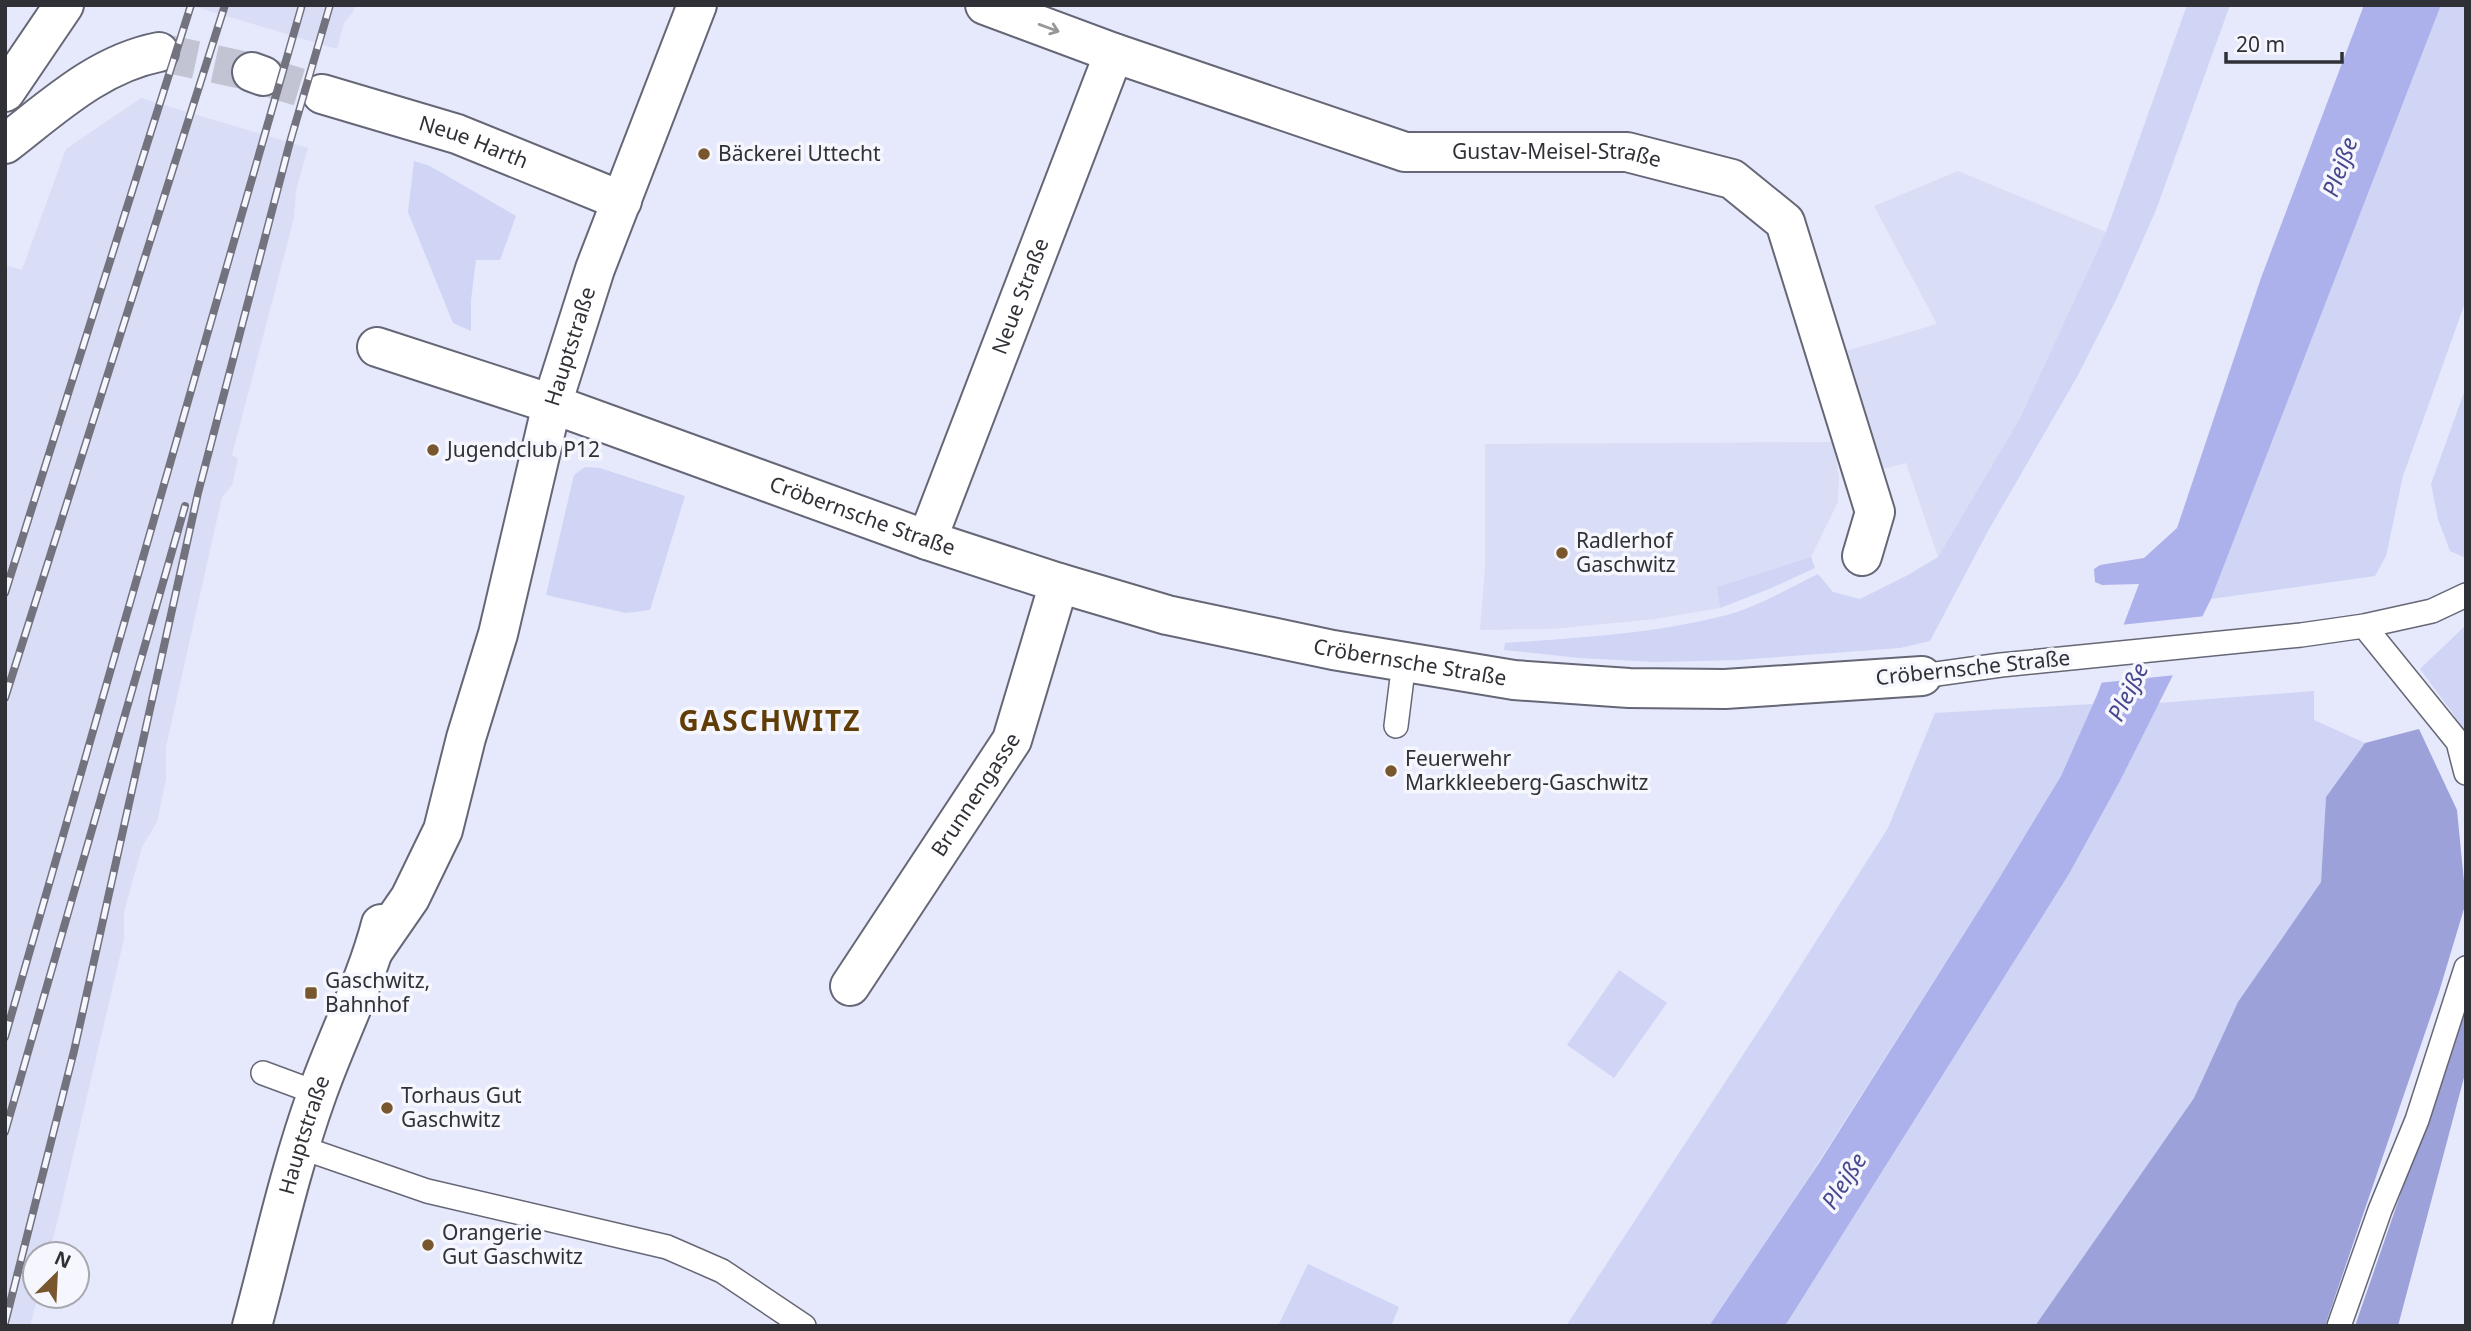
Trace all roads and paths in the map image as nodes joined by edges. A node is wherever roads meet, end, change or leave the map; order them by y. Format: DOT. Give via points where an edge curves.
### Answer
graph roads {
  1 [pos="64,5"];
  2 [pos="697,5"];
  3 [pos="985,5"];
  4 [pos="159,52"];
  5 [pos="1114,52"];
  6 [pos="5,92"];
  7 [pos="322,94"];
  8 [pos="5,144"];
  9 [pos="622,201"];
  10 [pos="377,347"];
  11 [pos="552,404"];
  12 [pos="927,540"];
  13 [pos="1862,556"];
  14 [pos="1059,583"];
  15 [pos="2466,595"];
  16 [pos="2364,626"];
  17 [pos="1404,662"];
  18 [pos="1922,676"];
  19 [pos="1396,726"];
  20 [pos="2466,773"];
  21 [pos="2466,968"];
  22 [pos="850,986"];
  23 [pos="263,1073"];
  24 [pos="317,1093"];
  25 [pos="300,1147"];
  26 [pos="252,1326"];
  27 [pos="804,1326"];
  28 [pos="2339,1326"];
  1 -- 6 [label="street"];
  2 -- 9 [label="street, Hauptstraße"];
  3 -- 5 [label="street, Gustav-Meisel-Straße, one-way"];
  4 -- 8 [label="street" via="90,78"];
  5 -- 12 [label="street, Neue Straße"];
  5 -- 13 [label="street, Gustav-Meisel-Straße" via="1405,152 1627,152 1732,179 1785,222 1875,512"];
  7 -- 9 [label="street, Neue Harth" via="457,134"];
  9 -- 11 [label="street, Hauptstraße"];
  10 -- 11 [label="street, Cröbernsche Straße"];
  11 -- 12 [label="street, Cröbernsche Straße"];
  11 -- 24 [label="street, Hauptstraße" via="498,634 466,738 416,824 374,950"];
  12 -- 14 [label="street, Cröbernsche Straße"];
  14 -- 17 [label="street, Cröbernsche Straße" via="1167,615"];
  14 -- 22 [label="street, Brunnengasse" via="1012,740"];
  15 -- 16 [label="lane, Cröbernsche Straße" via="2432,611"];
  16 -- 18 [label="lane, Cröbernsche Straße"];
  16 -- 20 [label="lane" via="2458,742"];
  17 -- 18 [label="street, Cröbernsche Straße" via="1514,680 1629,688 1725,690"];
  17 -- 19 [label="lane"];
  21 -- 28 [label="lane" via="2417,1120"];
  23 -- 24 [label="lane"];
  24 -- 25 [label="street, Hauptstraße"];
  25 -- 26 [label="street, Hauptstraße"];
  25 -- 27 [label="lane" via="427,1191 667,1247 722,1271"];
}
